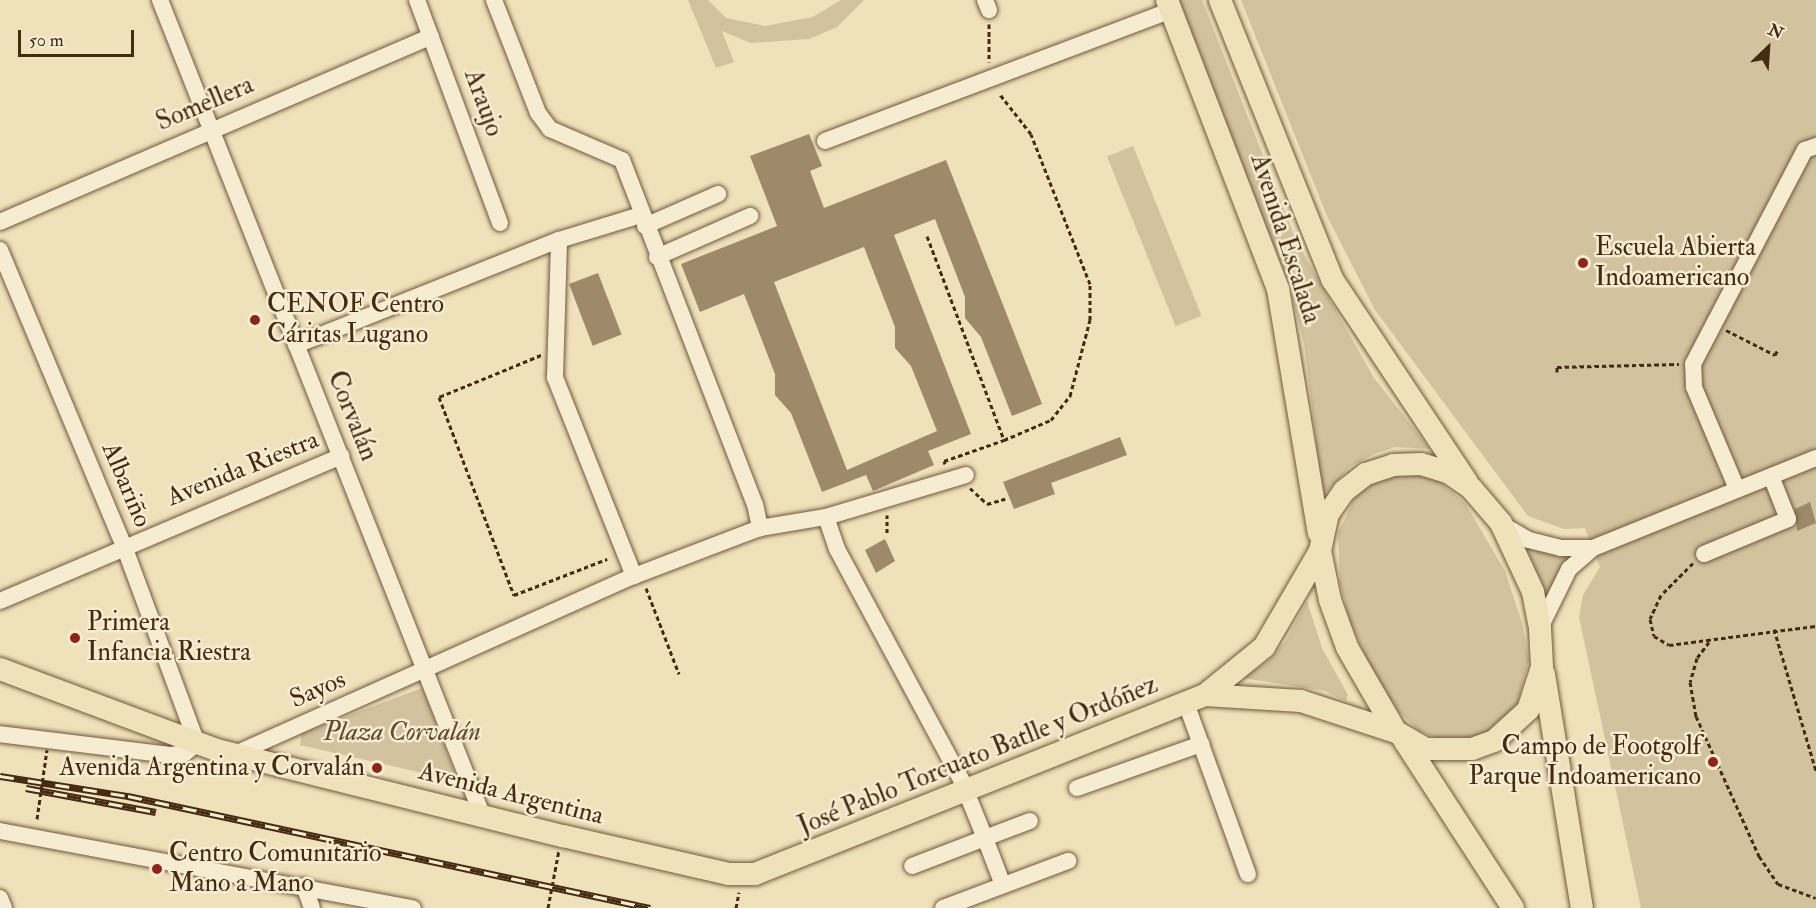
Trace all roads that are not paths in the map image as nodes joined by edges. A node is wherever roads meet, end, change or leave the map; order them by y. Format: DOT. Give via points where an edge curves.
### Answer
graph roads {
  1 [pos="160,0"];
  2 [pos="417,0"];
  3 [pos="494,0"];
  4 [pos="1220,0"];
  5 [pos="1169,5"];
  6 [pos="431,36"];
  7 [pos="211,128"];
  8 [pos="825,141"];
  9 [pos="1816,146"];
  10 [pos="718,194"];
  11 [pos="750,216"];
  12 [pos="643,221"];
  13 [pos="0,222"];
  14 [pos="500,223"];
  15 [pos="559,240"];
  16 [pos="0,250"];
  17 [pos="657,257"];
  18 [pos="296,345"];
  19 [pos="341,456"];
  20 [pos="1816,458"];
  21 [pos="1771,476"];
  22 [pos="959,478"];
  23 [pos="1471,488"];
  24 [pos="1737,489"];
  25 [pos="826,517"];
  26 [pos="1501,524"];
  27 [pos="760,528"];
  28 [pos="124,546"];
  29 [pos="1320,546"];
  30 [pos="1593,548"];
  31 [pos="1704,554"];
  32 [pos="634,576"];
  33 [pos="0,601"];
  34 [pos="1540,628"];
  35 [pos="1542,667"];
  36 [pos="0,669"];
  37 [pos="424,672"];
  38 [pos="1195,699"];
  39 [pos="0,734"];
  40 [pos="1400,736"];
  41 [pos="197,743"];
  42 [pos="1201,744"];
  43 [pos="233,755"];
  44 [pos="1077,788"];
  45 [pos="969,797"];
  46 [pos="483,817"];
  47 [pos="1030,821"];
  48 [pos="0,831"];
  49 [pos="985,838"];
  50 [pos="1068,861"];
  51 [pos="912,866"];
  52 [pos="773,869"];
  53 [pos="1248,874"];
  54 [pos="1003,885"];
  55 [pos="304,886"];
  56 [pos="0,898"];
  57 [pos="4,908"];
  58 [pos="312,908"];
  59 [pos="413,908"];
  60 [pos="943,908"];
  61 [pos="1513,908"];
  62 [pos="1582,908"];
  1 -- 7 [label="street, Corvalán"];
  2 -- 6 [label="street, Araujo"];
  3 -- 12 [label="street" via="538,113 550,129 622,160"];
  4 -- 23 [label="main road, Avenida Escalada" via="1332,279"];
  5 -- 8 [label="street" via="989,81"];
  5 -- 29 [label="main road, Avenida Escalada" via="1278,288"];
  6 -- 7 [label="street, Somellera"];
  6 -- 14 [label="street, Araujo"];
  7 -- 13 [label="street, Somellera"];
  7 -- 18 [label="street, Corvalán"];
  9 -- 24 [label="street" via="1805,150 1693,364 1694,387"];
  10 -- 12 [label="street"];
  11 -- 17 [label="street"];
  12 -- 15 [label="street"];
  12 -- 17 [label="street"];
  15 -- 18 [label="street"];
  15 -- 32 [label="street" via="555,377"];
  16 -- 28 [label="street, Albariño"];
  17 -- 27 [label="street" via="755,504"];
  18 -- 19 [label="street, Corvalán"];
  19 -- 28 [label="street, Avenida Riestra"];
  19 -- 37 [label="street, Corvalán"];
  20 -- 21 [label="street"];
  21 -- 24 [label="street"];
  21 -- 31 [label="street" via="1788,519"];
  22 -- 25 [label="street, Sayos" via="924,492 910,489"];
  23 -- 26 [label="main road"];
  23 -- 29 [label="main road, José Pablo Torcuato Batlle y Ordóñez" via="1448,472 1421,464 1375,471 1344,491 1328,514"];
  24 -- 30 [label="street"];
  25 -- 27 [label="street, Sayos"];
  25 -- 45 [label="street" via="837,549"];
  26 -- 30 [label="street" via="1529,540 1561,548"];
  26 -- 34 [label="main road" via="1526,574"];
  27 -- 32 [label="street, Sayos"];
  28 -- 33 [label="street, Avenida Riestra"];
  28 -- 41 [label="street, Albariño"];
  29 -- 38 [label="main road, José Pablo Torcuato Batlle y Ordóñez" via="1264,647"];
  29 -- 40 [label="main road, Avenida Escalada" via="1330,600 1347,646"];
  30 -- 34 [label="street" via="1569,569"];
  32 -- 37 [label="street, Sayos"];
  34 -- 35 [label="main road"];
  35 -- 40 [label="main road, José Pablo Torcuato Batlle y Ordóñez" via="1528,710 1494,741 1449,752"];
  35 -- 62 [label="main road"];
  36 -- 41 [label="main road, Avenida Argentina"];
  37 -- 43 [label="street, Sayos"];
  37 -- 46 [label="street, Corvalán"];
  38 -- 40 [label="main road, José Pablo Torcuato Batlle y Ordóñez" via="1301,701"];
  38 -- 42 [label="street"];
  38 -- 45 [label="main road, José Pablo Torcuato Batlle y Ordóñez"];
  39 -- 41 [label="street" via="170,755 185,753"];
  40 -- 61 [label="main road"];
  41 -- 43 [label="main road, Avenida Argentina"];
  42 -- 44 [label="street"];
  42 -- 53 [label="street"];
  43 -- 46 [label="main road, Avenida Argentina"];
  45 -- 49 [label="street"];
  45 -- 52 [label="main road, José Pablo Torcuato Batlle y Ordóñez" via="911,814"];
  46 -- 52 [label="main road, Avenida Argentina" via="729,874"];
  47 -- 49 [label="street"];
  48 -- 55 [label="street"];
  49 -- 51 [label="street"];
  49 -- 54 [label="street"];
  50 -- 54 [label="street"];
  54 -- 60 [label="street"];
  55 -- 58 [label="street"];
  55 -- 59 [label="street"];
  56 -- 57 [label="street"];
}
